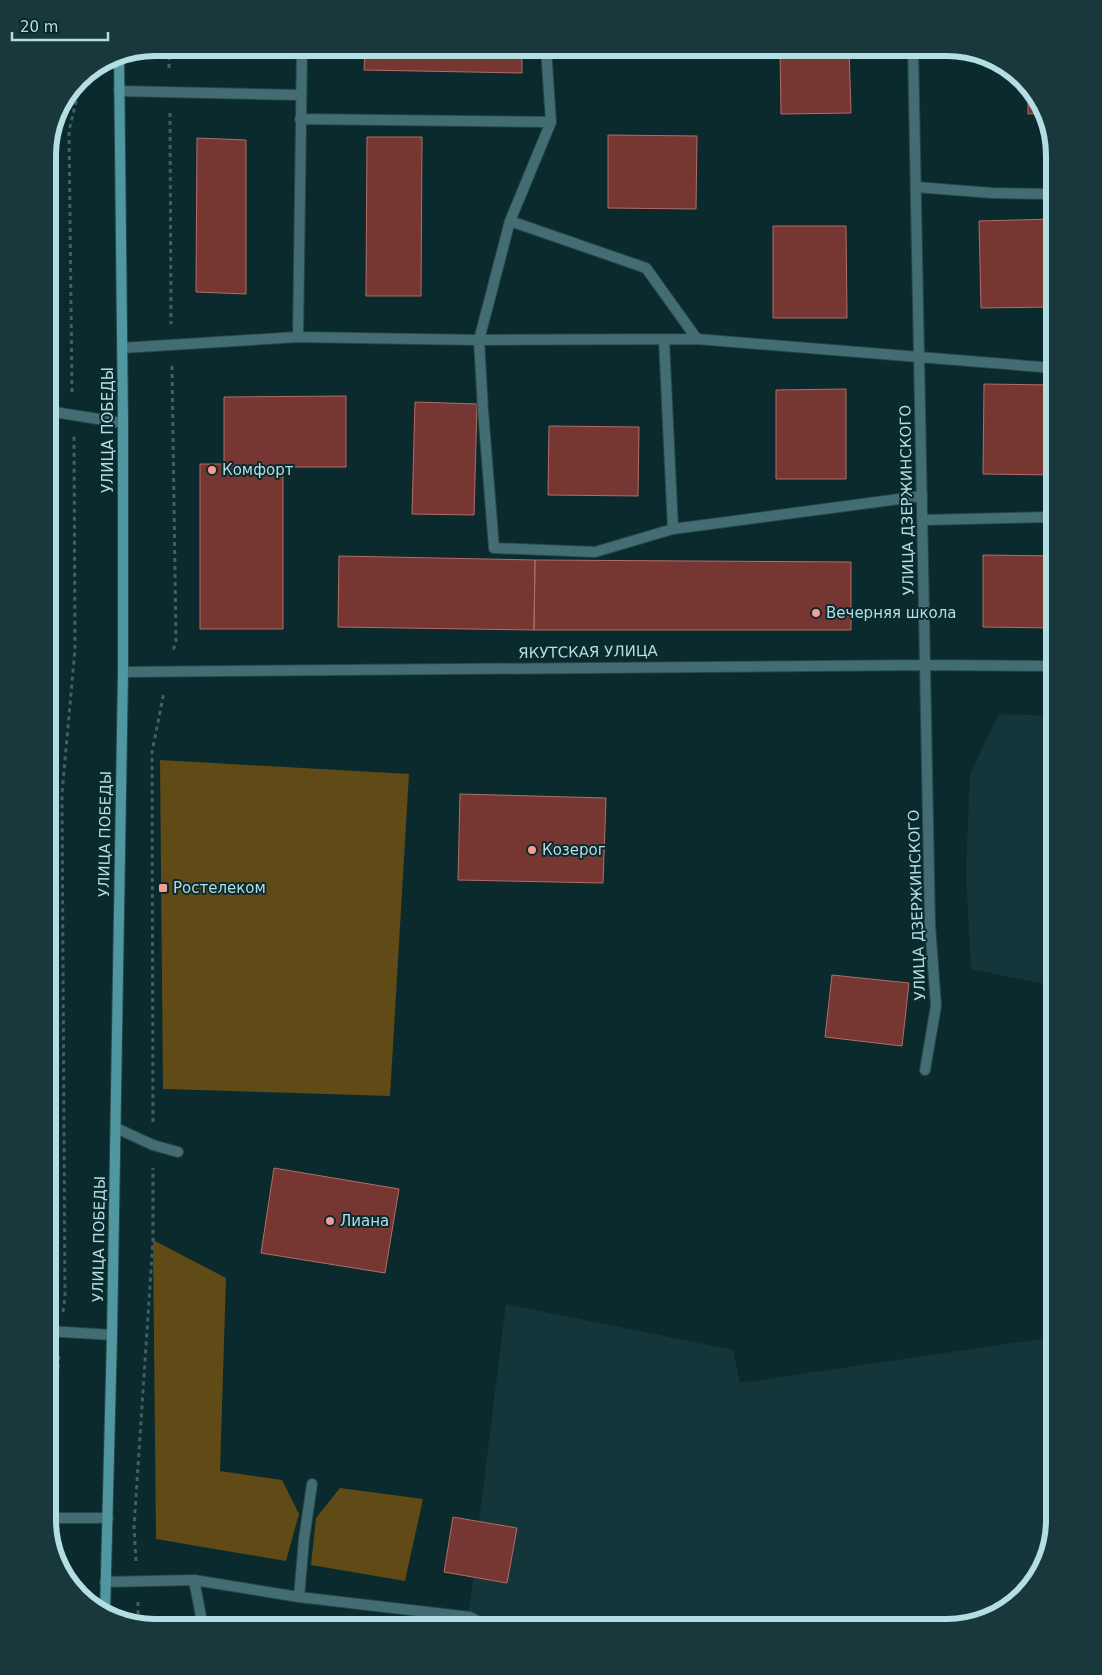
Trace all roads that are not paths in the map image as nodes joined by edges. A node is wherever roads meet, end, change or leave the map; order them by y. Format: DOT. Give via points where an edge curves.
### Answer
graph roads {
  1 [pos="302,56"];
  2 [pos="547,56"];
  3 [pos="913,56"];
  4 [pos="119,63"];
  5 [pos="119,91"];
  6 [pos="300,95"];
  7 [pos="300,119"];
  8 [pos="551,122"];
  9 [pos="916,187"];
  10 [pos="1046,194"];
  11 [pos="510,221"];
  12 [pos="298,337"];
  13 [pos="697,339"];
  14 [pos="479,340"];
  15 [pos="664,340"];
  16 [pos="122,348"];
  17 [pos="919,357"];
  18 [pos="1046,367"];
  19 [pos="56,412"];
  20 [pos="123,423"];
  21 [pos="922,496"];
  22 [pos="1046,517"];
  23 [pos="923,520"];
  24 [pos="673,529"];
  25 [pos="925,664"];
  26 [pos="1046,666"];
  27 [pos="123,672"];
  28 [pos="925,1070"];
  29 [pos="116,1128"];
  30 [pos="178,1152"];
  31 [pos="56,1332"];
  32 [pos="112,1335"];
  33 [pos="312,1484"];
  34 [pos="56,1518"];
  35 [pos="108,1518"];
  36 [pos="194,1580"];
  37 [pos="105,1582"];
  38 [pos="299,1597"];
  39 [pos="105,1604"];
  40 [pos="201,1619"];
  41 [pos="474,1619"];
  1 -- 6 [label="street"];
  2 -- 8 [label="street"];
  3 -- 9 [label="street, УЛИЦА ДЗЕРЖИНСКОГО"];
  4 -- 5 [label="main road, УЛИЦА ПОБЕДЫ"];
  5 -- 6 [label="street"];
  5 -- 16 [label="main road, УЛИЦА ПОБЕДЫ"];
  6 -- 7 [label="street"];
  7 -- 8 [label="street"];
  7 -- 12 [label="street"];
  8 -- 11 [label="street"];
  9 -- 10 [label="street"];
  9 -- 17 [label="street, УЛИЦА ДЗЕРЖИНСКОГО"];
  11 -- 13 [label="street" via="646,268"];
  11 -- 14 [label="street"];
  12 -- 14 [label="street"];
  12 -- 16 [label="street"];
  13 -- 15 [label="street"];
  13 -- 17 [label="street"];
  14 -- 15 [label="street"];
  14 -- 24 [label="street" via="494,548 595,552"];
  15 -- 24 [label="street"];
  16 -- 20 [label="main road, УЛИЦА ПОБЕДЫ"];
  17 -- 18 [label="street"];
  17 -- 21 [label="street, УЛИЦА ДЗЕРЖИНСКОГО"];
  19 -- 20 [label="street"];
  20 -- 27 [label="main road, УЛИЦА ПОБЕДЫ"];
  21 -- 23 [label="street, УЛИЦА ДЗЕРЖИНСКОГО"];
  21 -- 24 [label="street"];
  22 -- 23 [label="street"];
  23 -- 25 [label="street, УЛИЦА ДЗЕРЖИНСКОГО"];
  25 -- 26 [label="street, ЯКУТСКАЯ УЛИЦА"];
  25 -- 27 [label="street, ЯКУТСКАЯ УЛИЦА"];
  25 -- 28 [label="street, УЛИЦА ДЗЕРЖИНСКОГО" via="930,925 936,1006"];
  27 -- 29 [label="main road, УЛИЦА ПОБЕДЫ"];
  29 -- 30 [label="street" via="153,1146"];
  29 -- 32 [label="main road, УЛИЦА ПОБЕДЫ"];
  31 -- 32 [label="street"];
  32 -- 35 [label="main road, УЛИЦА ПОБЕДЫ"];
  33 -- 38 [label="street"];
  34 -- 35 [label="street"];
  35 -- 37 [label="main road, УЛИЦА ПОБЕДЫ"];
  36 -- 37 [label="street"];
  36 -- 38 [label="street"];
  36 -- 40 [label="street"];
  37 -- 39 [label="main road, УЛИЦА ПОБЕДЫ"];
  38 -- 41 [label="street"];
}
